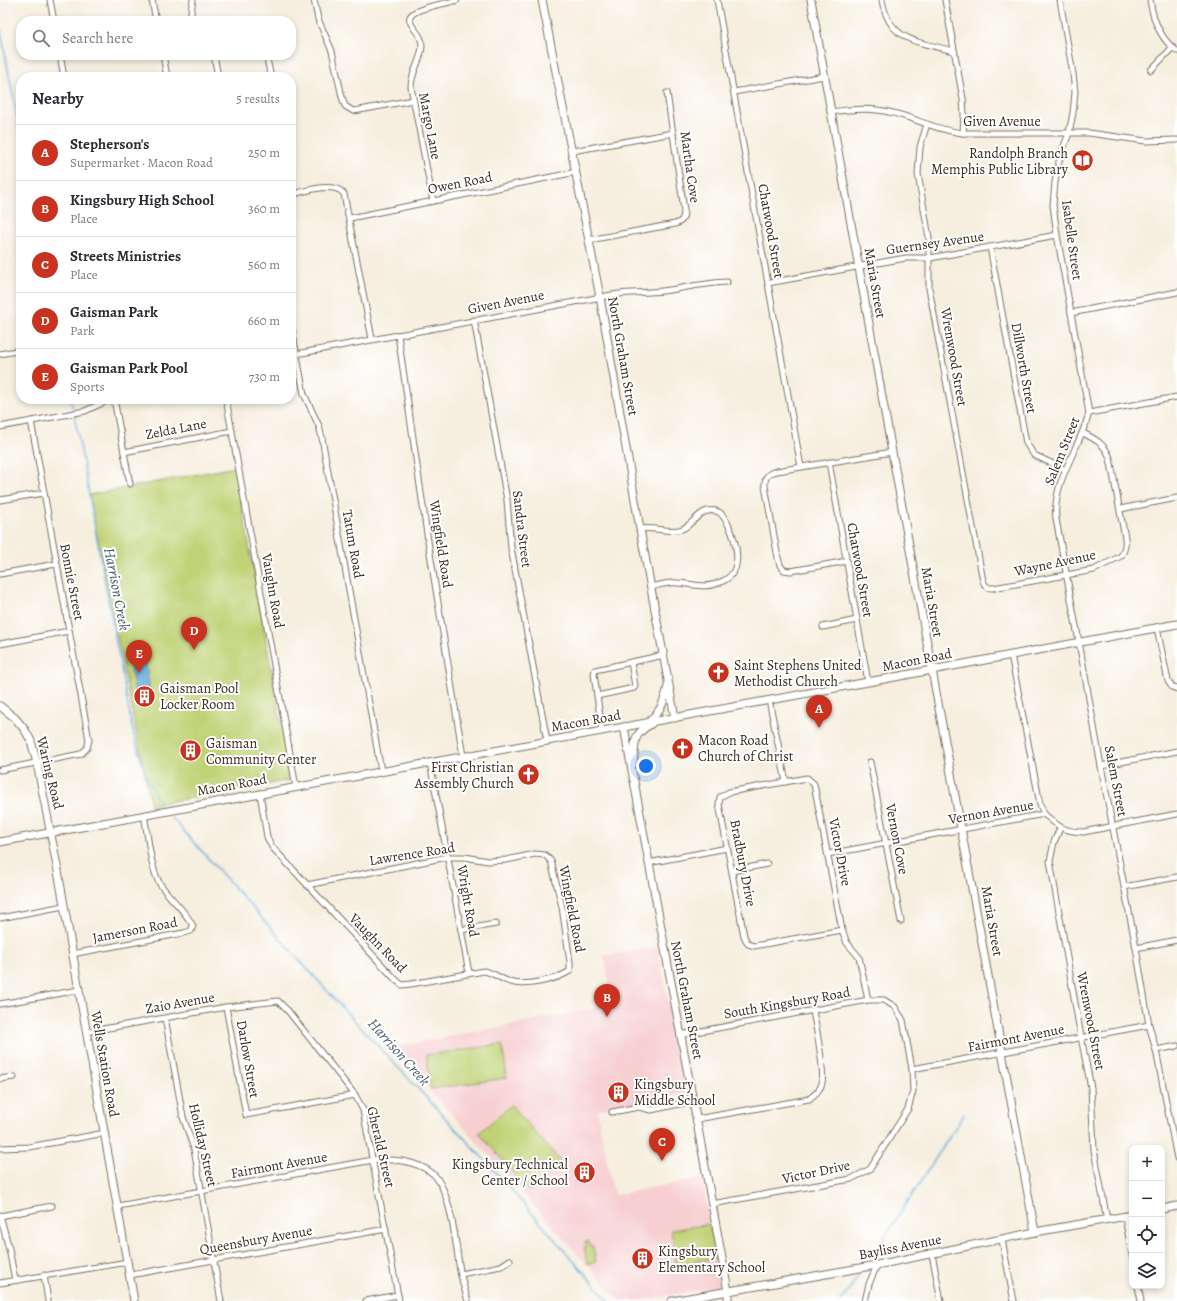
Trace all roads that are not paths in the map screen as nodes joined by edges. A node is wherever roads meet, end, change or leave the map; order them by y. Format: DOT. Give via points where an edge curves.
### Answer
graph roads {
  1 [pos="50,0"];
  2 [pos="152,0"];
  3 [pos="193,0"];
  4 [pos="314,0"];
  5 [pos="457,0"];
  6 [pos="542,0"];
  7 [pos="717,0"];
  8 [pos="811,0"];
  9 [pos="882,0"];
  10 [pos="945,0"];
  11 [pos="1060,0"];
  12 [pos="1150,0"];
  13 [pos="53,16"];
  14 [pos="155,16"];
  15 [pos="191,16"];
  16 [pos="1175,49"];
  17 [pos="954,51"];
  18 [pos="61,60"];
  19 [pos="164,60"];
  20 [pos="215,60"];
  21 [pos="267,60"];
  22 [pos="1151,70"];
  23 [pos="63,72"];
  24 [pos="166,72"];
  25 [pos="217,72"];
  26 [pos="270,72"];
  27 [pos="824,76"];
  28 [pos="734,92"];
  29 [pos="667,93"];
  30 [pos="413,100"];
  31 [pos="831,112"];
  32 [pos="927,124"];
  33 [pos="673,133"];
  34 [pos="963,133"];
  35 [pos="1069,133"];
  36 [pos="1177,140"];
  37 [pos="572,151"];
  38 [pos="576,172"];
  39 [pos="296,194"];
  40 [pos="433,201"];
  41 [pos="350,218"];
  42 [pos="1057,235"];
  43 [pos="589,240"];
  44 [pos="990,247"];
  45 [pos="930,258"];
  46 [pos="858,266"];
  47 [pos="726,282"];
  48 [pos="768,283"];
  49 [pos="1177,292"];
  50 [pos="600,297"];
  51 [pos="1072,312"];
  52 [pos="474,320"];
  53 [pos="398,335"];
  54 [pos="372,339"];
  55 [pos="16,351"];
  56 [pos="0,354"];
  57 [pos="296,355"];
  58 [pos="296,363"];
  59 [pos="1177,397"];
  60 [pos="102,404"];
  61 [pos="114,404"];
  62 [pos="227,404"];
  63 [pos="1089,413"];
  64 [pos="30,421"];
  65 [pos="0,427"];
  66 [pos="232,430"];
  67 [pos="1083,433"];
  68 [pos="124,452"];
  69 [pos="892,452"];
  70 [pos="829,462"];
  71 [pos="801,467"];
  72 [pos="1066,470"];
  73 [pos="130,484"];
  74 [pos="44,493"];
  75 [pos="1177,498"];
  76 [pos="0,500"];
  77 [pos="1120,509"];
  78 [pos="640,529"];
  79 [pos="847,561"];
  80 [pos="56,564"];
  81 [pos="0,574"];
  82 [pos="1066,575"];
  83 [pos="651,587"];
  84 [pos="992,588"];
  85 [pos="857,620"];
  86 [pos="1177,624"];
  87 [pos="823,627"];
  88 [pos="1157,628"];
  89 [pos="69,631"];
  90 [pos="1079,642"];
  91 [pos="0,644"];
  92 [pos="664,655"];
  93 [pos="1011,655"];
  94 [pos="631,662"];
  95 [pos="932,671"];
  96 [pos="868,682"];
  97 [pos="669,684"];
  98 [pos="1174,688"];
  99 [pos="597,696"];
  100 [pos="769,700"];
  101 [pos="0,706"];
  102 [pos="675,718"];
  103 [pos="656,721"];
  104 [pos="648,723"];
  105 [pos="624,727"];
  106 [pos="602,731"];
  107 [pos="547,741"];
  108 [pos="1177,751"];
  109 [pos="463,756"];
  110 [pos="430,762"];
  111 [pos="870,762"];
  112 [pos="37,763"];
  113 [pos="1101,766"];
  114 [pos="631,768"];
  115 [pos="0,770"];
  116 [pos="381,771"];
  117 [pos="786,782"];
  118 [pos="296,787"];
  119 [pos="260,793"];
  120 [pos="1044,814"];
  121 [pos="1177,814"];
  122 [pos="144,815"];
  123 [pos="1113,826"];
  124 [pos="1060,828"];
  125 [pos="962,829"];
  126 [pos="51,832"];
  127 [pos="0,842"];
  128 [pos="886,844"];
  129 [pos="728,848"];
  130 [pos="828,854"];
  131 [pos="545,855"];
  132 [pos="447,857"];
  133 [pos="648,863"];
  134 [pos="767,864"];
  135 [pos="732,871"];
  136 [pos="1177,877"];
  137 [pos="307,885"];
  138 [pos="1124,887"];
  139 [pos="64,906"];
  140 [pos="0,918"];
  141 [pos="901,921"];
  142 [pos="496,924"];
  143 [pos="460,930"];
  144 [pos="842,930"];
  145 [pos="1177,940"];
  146 [pos="1136,948"];
  147 [pos="72,954"];
  148 [pos="570,971"];
  149 [pos="469,973"];
  150 [pos="79,990"];
  151 [pos="868,1000"];
  152 [pos="278,1001"];
  153 [pos="0,1004"];
  154 [pos="226,1007"];
  155 [pos="895,1008"];
  156 [pos="813,1011"];
  157 [pos="165,1018"];
  158 [pos="1149,1025"];
  159 [pos="86,1032"];
  160 [pos="680,1035"];
  161 [pos="1081,1037"];
  162 [pos="1177,1046"];
  163 [pos="1156,1050"];
  164 [pos="1002,1053"];
  165 [pos="912,1069"];
  166 [pos="14,1077"];
  167 [pos="0,1079"];
  168 [pos="355,1095"];
  169 [pos="693,1101"];
  170 [pos="612,1112"];
  171 [pos="697,1119"];
  172 [pos="104,1133"];
  173 [pos="0,1148"];
  174 [pos="1177,1158"];
  175 [pos="373,1160"];
  176 [pos="202,1191"];
  177 [pos="712,1204"];
  178 [pos="52,1206"];
  179 [pos="118,1206"];
  180 [pos="1177,1206"];
  181 [pos="1165,1208"];
  182 [pos="0,1216"];
  183 [pos="1128,1216"];
  184 [pos="1107,1220"];
  185 [pos="386,1229"];
  186 [pos="1035,1232"];
  187 [pos="1002,1240"];
  188 [pos="1132,1253"];
  189 [pos="932,1254"];
  190 [pos="214,1260"];
  191 [pos="510,1260"];
  192 [pos="128,1262"];
  193 [pos="877,1265"];
  194 [pos="461,1274"];
  195 [pos="44,1275"];
  196 [pos="130,1275"];
  197 [pos="15,1280"];
  198 [pos="0,1283"];
  199 [pos="1139,1289"];
  200 [pos="728,1292"];
  201 [pos="398,1298"];
  202 [pos="48,1301"];
  203 [pos="134,1301"];
  204 [pos="221,1301"];
  205 [pos="366,1301"];
  206 [pos="468,1301"];
  207 [pos="672,1301"];
  208 [pos="728,1301"];
  209 [pos="865,1301"];
  210 [pos="941,1301"];
  211 [pos="1014,1301"];
  212 [pos="1141,1301"];
  1 -- 13 [label="street"];
  2 -- 14 [label="street"];
  3 -- 15 [label="street"];
  4 -- 30 [label="street" via="318,19 332,51 345,106 353,111"];
  5 -- 30 [label="street, Margo Lane" via="419,10 410,16 410,22 420,36 422,44 420,59 411,83"];
  6 -- 37 [label="main road, North Graham Street"];
  7 -- 28 [label="street, Chatwood Street"];
  8 -- 27 [label="main road, Maria Street"];
  9 -- 17 [label="street" via="887,18 899,34 921,43"];
  10 -- 17 [label="street"];
  11 -- 35 [label="street, Isabelle Street" via="1075,92"];
  12 -- 16 [label="street" via="1152,15 1160,32"];
  16 -- 22 [label="street"];
  17 -- 34 [label="street" via="964,107"];
  18 -- 23 [label="street"];
  19 -- 24 [label="street"];
  20 -- 25 [label="street"];
  21 -- 26 [label="street"];
  27 -- 28 [label="street"];
  27 -- 31 [label="main road, Maria Street"];
  28 -- 48 [label="street, Chatwood Street"];
  29 -- 33 [label="street, Martha Cove"];
  30 -- 40 [label="street, Margo Lane"];
  31 -- 32 [label="street, Given Avenue" via="852,109 880,110"];
  31 -- 46 [label="main road, Maria Street"];
  32 -- 34 [label="street, Given Avenue"];
  32 -- 45 [label="street, Wrenwood Street" via="919,153 918,174 929,232"];
  33 -- 37 [label="street"];
  33 -- 43 [label="street, Martha Cove" via="684,210 682,220 675,224"];
  34 -- 35 [label="street, Given Avenue"];
  35 -- 36 [label="street, Given Avenue" via="1089,133 1146,141"];
  35 -- 42 [label="street, Isabelle Street" via="1054,182 1053,205"];
  37 -- 38 [label="main road, North Graham Street"];
  38 -- 40 [label="street, Owen Road"];
  38 -- 43 [label="main road, North Graham Street"];
  39 -- 41 [label="street" via="328,187 338,188 346,197"];
  40 -- 41 [label="street, Owen Road"];
  41 -- 54 [label="street"];
  42 -- 44 [label="street, Guernsey Avenue"];
  42 -- 51 [label="street, Isabelle Street"];
  43 -- 50 [label="main road, North Graham Street"];
  44 -- 45 [label="street, Guernsey Avenue"];
  44 -- 72 [label="street, Dillworth Street" via="1026,443 1034,455"];
  45 -- 46 [label="street, Guernsey Avenue" via="906,258"];
  45 -- 84 [label="street, Wrenwood Street" via="929,288 982,575 985,586"];
  46 -- 48 [label="street, Guernsey Avenue"];
  46 -- 69 [label="main road, Maria Street"];
  47 -- 50 [label="street, Given Avenue"];
  48 -- 71 [label="street, Chatwood Street"];
  49 -- 51 [label="street"];
  50 -- 52 [label="street, Given Avenue"];
  50 -- 78 [label="main road, North Graham Street"];
  51 -- 63 [label="street, Isabelle Street"];
  52 -- 53 [label="street, Given Avenue"];
  52 -- 107 [label="street, Sandra Street" via="507,500 511,548"];
  53 -- 54 [label="street, Given Avenue"];
  53 -- 109 [label="street, Wingfield Road"];
  54 -- 57 [label="street, Given Avenue"];
  55 -- 56 [label="street"];
  58 -- 116 [label="street, Tatum Road" via="304,394 322,438"];
  59 -- 63 [label="street"];
  60 -- 64 [label="street" via="81,412"];
  61 -- 68 [label="street"];
  62 -- 66 [label="street, Vaughn Road"];
  63 -- 67 [label="street, Salem Street"];
  64 -- 65 [label="street"];
  64 -- 74 [label="street, Bonnie Street"];
  66 -- 68 [label="street, Zelda Lane"];
  66 -- 118 [label="street, Vaughn Road"];
  67 -- 72 [label="street, Salem Street"];
  67 -- 77 [label="street" via="1101,444 1109,454"];
  68 -- 73 [label="street"];
  69 -- 70 [label="street"];
  69 -- 95 [label="main road, Maria Street"];
  70 -- 71 [label="street"];
  70 -- 79 [label="street, Chatwood Street"];
  71 -- 79 [label="street" via="768,474 764,481 779,561 788,571"];
  72 -- 82 [label="street, Salem Street" via="1058,492 1055,512"];
  74 -- 76 [label="street"];
  74 -- 80 [label="street, Bonnie Street"];
  75 -- 77 [label="street"];
  77 -- 82 [label="street, Wayne Avenue" via="1126,544 1124,552 1094,570"];
  78 -- 83 [label="main road, North Graham Street"];
  78 -- 83 [label="street" via="681,529 702,513 714,510 725,518 736,542 736,566 732,575 724,581 705,586 678,583"];
  79 -- 85 [label="street, Chatwood Street"];
  80 -- 81 [label="street"];
  80 -- 89 [label="street, Bonnie Street"];
  82 -- 84 [label="street, Wayne Avenue"];
  82 -- 90 [label="street, Salem Street"];
  83 -- 92 [label="main road, North Graham Street"];
  85 -- 87 [label="street"];
  85 -- 96 [label="street, Chatwood Street"];
  86 -- 88 [label="main road, Macon Road"];
  88 -- 90 [label="main road, Macon Road"];
  88 -- 98 [label="street" via="1166,675"];
  89 -- 91 [label="street"];
  89 -- 112 [label="street, Bonnie Street" via="89,740 87,748 81,754"];
  90 -- 93 [label="main road, Macon Road"];
  90 -- 113 [label="street, Salem Street"];
  92 -- 94 [label="street"];
  92 -- 97 [label="main road, North Graham Street"];
  93 -- 95 [label="main road, Macon Road"];
  93 -- 120 [label="street"];
  94 -- 99 [label="street" via="595,670"];
  94 -- 99 [label="street" via="634,688"];
  95 -- 96 [label="main road, Macon Road"];
  95 -- 125 [label="main road, Maria Street"];
  96 -- 100 [label="main road, Macon Road"];
  97 -- 102 [label="main road, North Graham Street"];
  97 -- 104 [label="main road" via="661,709"];
  99 -- 106 [label="street"];
  100 -- 102 [label="main road, Macon Road"];
  100 -- 117 [label="street"];
  101 -- 112 [label="main road, Waring Road" via="25,730"];
  102 -- 103 [label="main road, Macon Road"];
  103 -- 104 [label="main road, Macon Road"];
  103 -- 114 [label="main road" via="642,729 637,736"];
  104 -- 105 [label="main road, Macon Road"];
  105 -- 106 [label="main road, Macon Road"];
  105 -- 114 [label="main road, North Graham Street"];
  106 -- 107 [label="main road, Macon Road"];
  107 -- 109 [label="main road, Macon Road"];
  108 -- 113 [label="street"];
  109 -- 110 [label="main road, Macon Road"];
  110 -- 116 [label="main road, Macon Road"];
  110 -- 132 [label="street, Wright Road"];
  111 -- 128 [label="street, Vernon Cove"];
  112 -- 115 [label="street"];
  112 -- 126 [label="main road, Waring Road"];
  113 -- 123 [label="street, Salem Street"];
  114 -- 133 [label="main road, North Graham Street"];
  116 -- 118 [label="main road, Macon Road"];
  117 -- 129 [label="street, Bradbury Drive" via="729,792 720,797 718,800"];
  117 -- 130 [label="street, Victor Drive" via="807,778 814,784"];
  118 -- 119 [label="main road, Macon Road"];
  119 -- 122 [label="main road, Macon Road"];
  119 -- 137 [label="street, Vaughn Road" via="267,837 272,847"];
  120 -- 124 [label="street, Vernon Avenue"];
  120 -- 125 [label="street, Vernon Avenue"];
  121 -- 123 [label="street"];
  122 -- 126 [label="main road, Macon Road"];
  122 -- 147 [label="street, Jamerson Road" via="155,872 161,885 188,916 193,926 191,931"];
  123 -- 124 [label="street" via="1083,832"];
  123 -- 138 [label="street, Salem Street"];
  124 -- 161 [label="street, Wrenwood Street" via="1050,861"];
  125 -- 128 [label="street, Vernon Avenue"];
  125 -- 164 [label="main road, Maria Street"];
  126 -- 127 [label="main road, Macon Road"];
  126 -- 139 [label="main road, Wells Station Road"];
  128 -- 130 [label="street, Vernon Avenue"];
  128 -- 141 [label="street, Vernon Cove"];
  129 -- 133 [label="street"];
  129 -- 135 [label="street, Bradbury Drive"];
  130 -- 144 [label="street, Victor Drive"];
  131 -- 132 [label="street, Lawrence Road" via="535,854 488,861"];
  131 -- 148 [label="street, Wingfield Road" via="551,861 562,907"];
  132 -- 137 [label="street, Lawrence Road"];
  132 -- 143 [label="street, Wright Road"];
  133 -- 160 [label="main road, North Graham Street"];
  134 -- 135 [label="street"];
  135 -- 144 [label="street, Bradbury Drive" via="744,936 748,944 754,946"];
  136 -- 138 [label="street"];
  137 -- 149 [label="street, Vaughn Road" via="402,985"];
  138 -- 146 [label="street, Salem Street"];
  139 -- 140 [label="street"];
  139 -- 147 [label="main road, Wells Station Road"];
  142 -- 143 [label="street"];
  143 -- 149 [label="street, Wright Road"];
  144 -- 151 [label="street, Victor Drive" via="847,943 859,957"];
  145 -- 146 [label="street"];
  146 -- 158 [label="street, Salem Street"];
  147 -- 150 [label="main road, Wells Station Road"];
  148 -- 149 [label="street, Vaughn Road" via="561,977 520,985 508,982 493,973"];
  150 -- 153 [label="street"];
  150 -- 159 [label="main road, Wells Station Road"];
  151 -- 155 [label="street, South Kingsbury Road" via="884,1000"];
  151 -- 156 [label="street, South Kingsbury Road"];
  152 -- 154 [label="street, Zaio Avenue"];
  152 -- 168 [label="street, Gherald Street"];
  154 -- 157 [label="street, Zaio Avenue"];
  154 -- 168 [label="street, Darlow Street" via="246,1114"];
  155 -- 165 [label="street, Victor Drive" via="903,1020"];
  156 -- 160 [label="street, South Kingsbury Road"];
  156 -- 171 [label="street" via="822,1064 822,1082 818,1092 809,1099"];
  157 -- 159 [label="street, Zaio Avenue"];
  157 -- 176 [label="street, Holliday Street" via="182,1112 194,1149"];
  158 -- 161 [label="street, Fairmont Avenue"];
  158 -- 163 [label="street, Salem Street"];
  159 -- 172 [label="main road, Wells Station Road"];
  160 -- 169 [label="main road, North Graham Street"];
  161 -- 164 [label="street, Fairmont Avenue"];
  161 -- 184 [label="street, Wrenwood Street" via="1091,1088 1094,1150"];
  162 -- 163 [label="street"];
  163 -- 174 [label="street, Salem Street"];
  164 -- 165 [label="street, Fairmont Avenue"];
  164 -- 186 [label="main road, Maria Street"];
  165 -- 177 [label="street, Victor Drive" via="913,1091 908,1109 870,1169 851,1179"];
  166 -- 167 [label="street"];
  168 -- 175 [label="street, Gherald Street" via="363,1110"];
  169 -- 170 [label="street" via="651,1110 639,1107"];
  169 -- 171 [label="main road, North Graham Street"];
  171 -- 177 [label="main road, North Graham Street"];
  172 -- 173 [label="street" via="28,1147"];
  172 -- 179 [label="main road, Wells Station Road"];
  175 -- 176 [label="street, Fairmont Avenue"];
  175 -- 185 [label="street, Gherald Street"];
  175 -- 194 [label="street, Fairmont Avenue" via="413,1163 436,1177 447,1200"];
  176 -- 179 [label="street, Fairmont Avenue"];
  176 -- 190 [label="street, Holliday Street"];
  177 -- 200 [label="main road, North Graham Street"];
  178 -- 182 [label="street"];
  179 -- 192 [label="main road, Wells Station Road"];
  180 -- 181 [label="main road"];
  182 -- 197 [label="street"];
  183 -- 184 [label="main road, Bayliss Avenue"];
  183 -- 188 [label="street"];
  184 -- 186 [label="main road, Bayliss Avenue"];
  185 -- 190 [label="street, Queensbury Avenue"];
  185 -- 201 [label="street, Gherald Street"];
  186 -- 187 [label="main road, Bayliss Avenue"];
  187 -- 189 [label="main road, Bayliss Avenue"];
  187 -- 211 [label="street"];
  189 -- 193 [label="main road, Bayliss Avenue"];
  189 -- 210 [label="street"];
  190 -- 196 [label="street, Queensbury Avenue"];
  190 -- 204 [label="street, Holliday Street"];
  191 -- 194 [label="street" via="501,1266"];
  192 -- 195 [label="street"];
  192 -- 196 [label="main road, Wells Station Road"];
  193 -- 200 [label="main road, Bayliss Avenue"];
  193 -- 209 [label="street"];
  194 -- 206 [label="street, Fairmont Avenue"];
  195 -- 197 [label="street"];
  195 -- 202 [label="street"];
  196 -- 203 [label="main road, Wells Station Road"];
  197 -- 198 [label="street"];
  199 -- 212 [label="street"];
  200 -- 207 [label="main road, Bayliss Avenue"];
  200 -- 208 [label="main road, North Graham Street"];
  201 -- 205 [label="street"];
}
